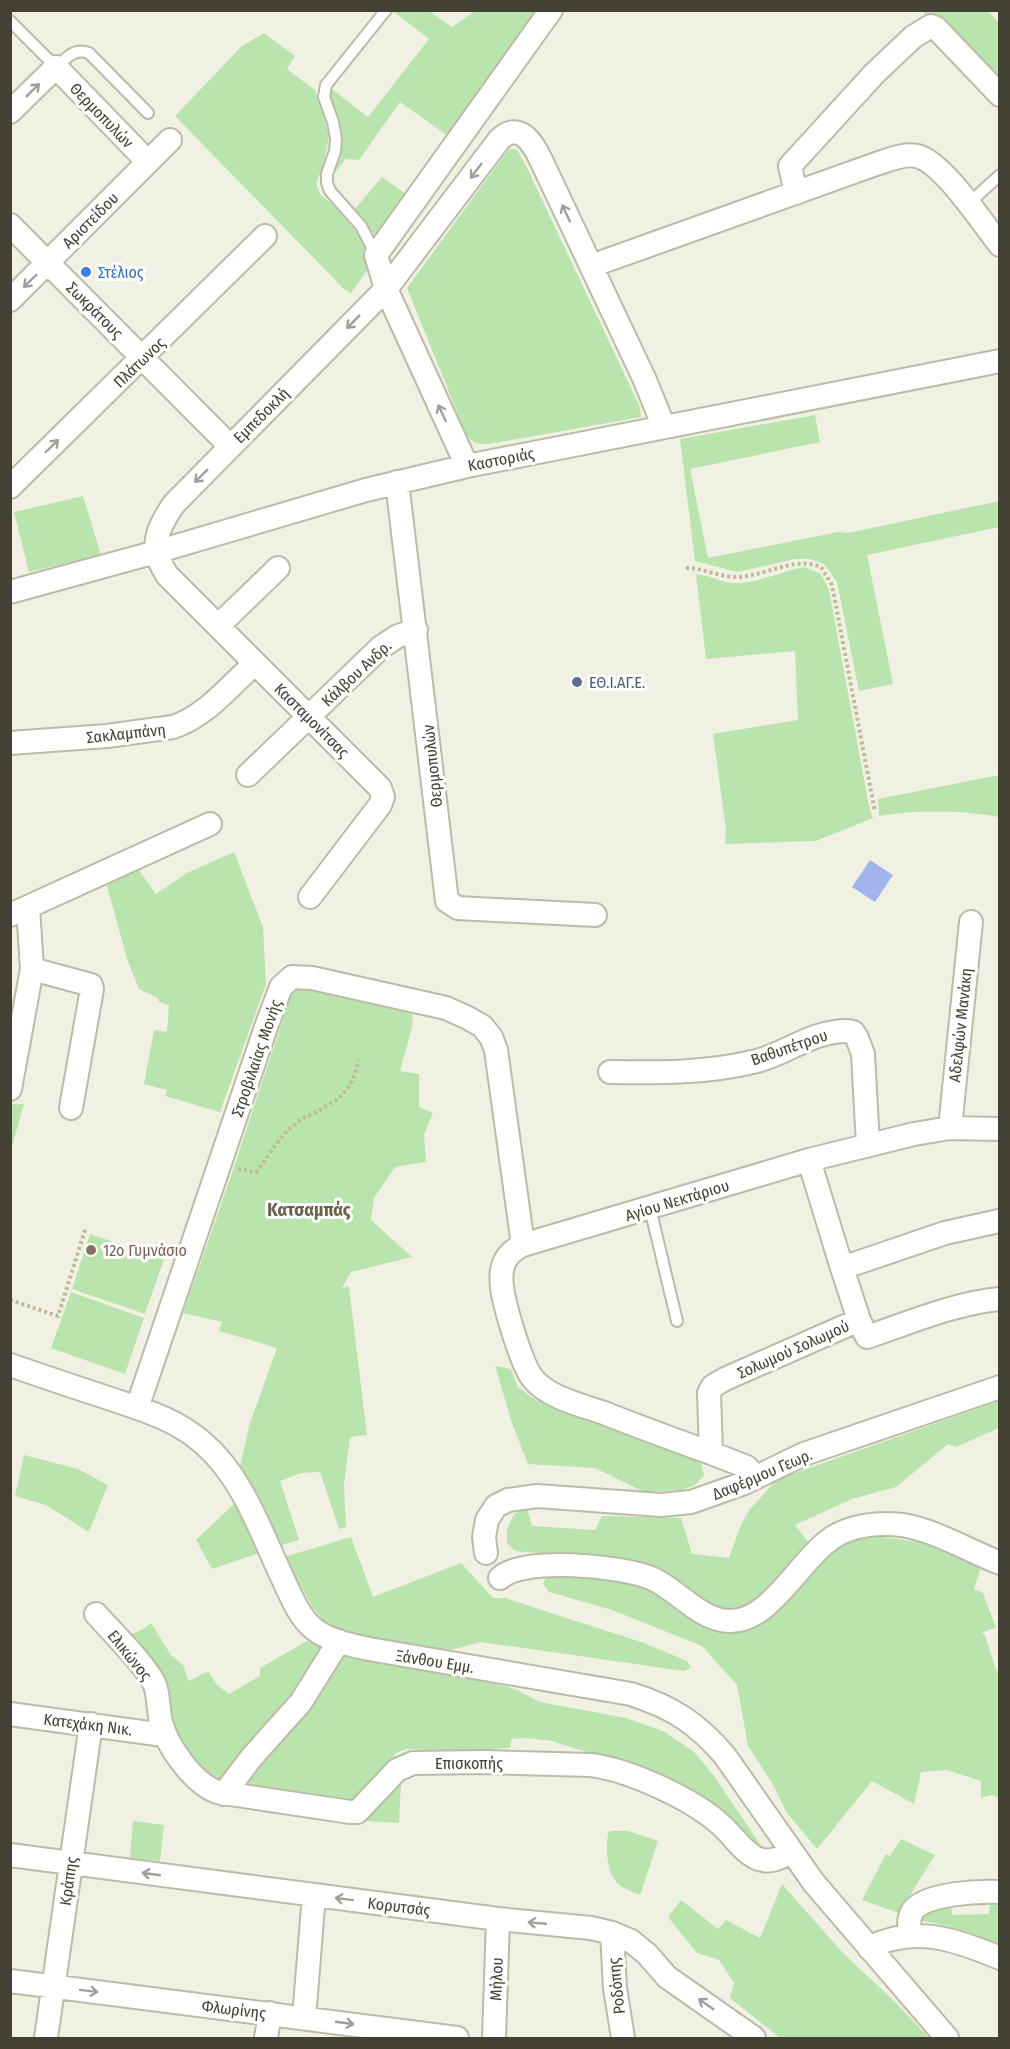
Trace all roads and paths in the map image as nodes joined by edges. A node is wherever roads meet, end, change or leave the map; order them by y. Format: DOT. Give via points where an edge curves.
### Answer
graph roads {
  1 [pos="386,10"];
  2 [pos="551,10"];
  3 [pos="10,21"];
  4 [pos="56,68"];
  5 [pos="999,95"];
  6 [pos="10,112"];
  7 [pos="148,113"];
  8 [pos="170,140"];
  9 [pos="148,162"];
  10 [pos="999,175"];
  11 [pos="796,193"];
  12 [pos="967,204"];
  13 [pos="10,225"];
  14 [pos="265,236"];
  15 [pos="999,245"];
  16 [pos="376,255"];
  17 [pos="49,263"];
  18 [pos="591,266"];
  19 [pos="386,289"];
  20 [pos="10,300"];
  21 [pos="143,358"];
  22 [pos="999,361"];
  23 [pos="664,427"];
  24 [pos="230,446"];
  25 [pos="466,466"];
  26 [pos="397,482"];
  27 [pos="10,487"];
  28 [pos="156,552"];
  29 [pos="278,568"];
  30 [pos="686,568"];
  31 [pos="10,592"];
  32 [pos="218,626"];
  33 [pos="416,630"];
  34 [pos="255,663"];
  35 [pos="309,717"];
  36 [pos="10,743"];
  37 [pos="248,775"];
  38 [pos="875,812"];
  39 [pos="210,824"];
  40 [pos="310,897"];
  41 [pos="19,911"];
  42 [pos="595,915"];
  43 [pos="971,922"];
  44 [pos="32,969"];
  45 [pos="359,1060"];
  46 [pos="610,1072"];
  47 [pos="10,1089"];
  48 [pos="72,1108"];
  49 [pos="950,1128"];
  50 [pos="999,1129"];
  51 [pos="868,1145"];
  52 [pos="809,1160"];
  53 [pos="220,1165"];
  54 [pos="999,1201"];
  55 [pos="650,1208"];
  56 [pos="999,1223"];
  57 [pos="86,1227"];
  58 [pos="74,1235"];
  59 [pos="82,1238"];
  60 [pos="523,1245"];
  61 [pos="842,1268"];
  62 [pos="999,1299"];
  63 [pos="10,1300"];
  64 [pos="859,1320"];
  65 [pos="677,1321"];
  66 [pos="10,1365"];
  67 [pos="999,1388"];
  68 [pos="137,1408"];
  69 [pos="711,1453"];
  70 [pos="755,1477"];
  71 [pos="486,1553"];
  72 [pos="999,1563"];
  73 [pos="500,1578"];
  74 [pos="96,1614"];
  75 [pos="339,1641"];
  76 [pos="10,1714"];
  77 [pos="91,1724"];
  78 [pos="164,1735"];
  79 [pos="225,1794"];
  80 [pos="791,1852"];
  81 [pos="10,1855"];
  82 [pos="71,1863"];
  83 [pos="999,1892"];
  84 [pos="314,1895"];
  85 [pos="498,1919"];
  86 [pos="612,1933"];
  87 [pos="909,1936"];
  88 [pos="869,1948"];
  89 [pos="999,1958"];
  90 [pos="10,1981"];
  91 [pos="53,1986"];
  92 [pos="270,2013"];
  93 [pos="304,2018"];
  94 [pos="46,2038"];
  95 [pos="266,2038"];
  96 [pos="457,2038"];
  97 [pos="494,2038"];
  98 [pos="623,2038"];
  99 [pos="754,2038"];
  100 [pos="947,2038"];
  1 -- 16 [label="lane" via="326,85 324,97 336,139 327,183 361,226"];
  2 -- 16 [label="street"];
  3 -- 4 [label="lane"];
  6 -- 4 [label="street, one-way"];
  4 -- 7 [label="lane" via="76,51 86,52"];
  4 -- 9 [label="street, Θερμοπυλών"];
  5 -- 11 [label="street" via="930,26 874,74 790,166"];
  8 -- 9 [label="street, Αριστείδου"];
  9 -- 17 [label="street, Αριστείδου"];
  10 -- 12 [label="lane"];
  11 -- 12 [label="street" via="894,158 915,156 943,173"];
  11 -- 18 [label="street"];
  12 -- 15 [label="street"];
  13 -- 17 [label="street, Σωκράτους"];
  14 -- 21 [label="street, Πλάτωνος"];
  16 -- 19 [label="street"];
  17 -- 20 [label="street, Αριστείδου, one-way"];
  17 -- 21 [label="street, Σωκράτους"];
  18 -- 19 [label="street, Εμπεδοκλή, one-way" via="536,151 527,138 516,132 507,133"];
  18 -- 23 [label="street"];
  19 -- 24 [label="street, Εμπεδοκλή, one-way"];
  25 -- 19 [label="street, one-way"];
  21 -- 24 [label="street, Σωκράτους"];
  27 -- 21 [label="street, Πλάτωνος, one-way"];
  22 -- 23 [label="street, Καστοριάς"];
  23 -- 25 [label="street, Καστοριάς"];
  24 -- 28 [label="street, Εμπεδοκλή, one-way" via="174,504 158,535"];
  25 -- 26 [label="street, Καστοριάς"];
  26 -- 28 [label="street, Καστοριάς"];
  26 -- 33 [label="street, Θερμοπυλών"];
  28 -- 31 [label="street, Καστοριάς"];
  28 -- 32 [label="street, Κασταμονίτσας" via="168,575"];
  29 -- 32 [label="street"];
  30 -- 38 [label="path" via="735,577 805,562 821,567 832,585"];
  32 -- 34 [label="street, Κασταμονίτσας"];
  33 -- 35 [label="street, Κάλβου Ανδρ." via="381,647"];
  33 -- 42 [label="street, Θερμοπυλών" via="447,901 458,908"];
  34 -- 35 [label="street, Κασταμονίτσας"];
  34 -- 36 [label="street, Σακλαμπάνη" via="203,711 183,724 106,736"];
  35 -- 37 [label="street, Κάλβου Ανδρ."];
  35 -- 40 [label="street, Κασταμονίτσας" via="380,788 384,797"];
  39 -- 41 [label="street"];
  41 -- 44 [label="street"];
  43 -- 49 [label="street, Αδελφών Μανάκη"];
  44 -- 47 [label="street"];
  44 -- 48 [label="street" via="92,985"];
  45 -- 53 [label="path" via="348,1091 298,1121 256,1172"];
  46 -- 51 [label="street, Βαθυπέτρου" via="670,1073 754,1062 810,1037 848,1030 857,1038 862,1054"];
  49 -- 50 [label="street, Αγίου Νεκτάριου"];
  49 -- 51 [label="street, Αγίου Νεκτάριου"];
  51 -- 52 [label="street, Αγίου Νεκτάριου"];
  52 -- 55 [label="street, Αγίου Νεκτάριου"];
  52 -- 61 [label="street"];
  53 -- 60 [label="street, Στροβιλαίας Μονής" via="266,1027 281,987 288,980 296,976 312,978 430,1003 474,1021 488,1032 494,1045"];
  53 -- 68 [label="street, Στροβιλαίας Μονής"];
  54 -- 56 [label="street"];
  55 -- 60 [label="street, Αγίου Νεκτάριου"];
  55 -- 65 [label="lane"];
  56 -- 61 [label="street" via="945,1233"];
  57 -- 59 [label="path"];
  58 -- 59 [label="path"];
  59 -- 63 [label="path" via="58,1316"];
  60 -- 69 [label="street, Αγίου Νεκτάριου" via="508,1254 500,1276 527,1370 535,1382 549,1392"];
  61 -- 64 [label="street"];
  62 -- 64 [label="street, Σολωμού Σολωμού" via="867,1337"];
  64 -- 69 [label="street, Σολωμού Σολωμού" via="713,1386 708,1398"];
  66 -- 68 [label="street, Ξάνθου Εμμ."];
  67 -- 70 [label="street, Δαφέρμου Γεωρ." via="804,1454"];
  68 -- 75 [label="street, Ξάνθου Εμμ." via="177,1424 215,1454 245,1498 302,1615 314,1629"];
  69 -- 70 [label="street" via="747,1467"];
  70 -- 71 [label="street, Δαφέρμου Γεωρ." via="711,1497 676,1504 537,1496 508,1500 496,1506 487,1520"];
  72 -- 73 [label="street" via="912,1527 882,1524 855,1528 826,1542 755,1615 734,1622 711,1617 650,1578 626,1572 549,1565 520,1567"];
  74 -- 78 [label="street, Ελικώνος" via="155,1685"];
  75 -- 79 [label="street" via="301,1702"];
  75 -- 80 [label="street, Ξάνθου Εμμ." via="387,1653 610,1690 663,1705 690,1721 714,1743"];
  76 -- 77 [label="street, Κατεχάκη Νικ."];
  77 -- 78 [label="street, Κατεχάκη Νικ."];
  77 -- 82 [label="street, Κράπης"];
  78 -- 79 [label="street, Επισκοπής" via="193,1777"];
  79 -- 80 [label="street, Επισκοπής" via="357,1812 397,1770 413,1763 581,1764 629,1774 675,1795 714,1819 763,1861"];
  80 -- 88 [label="street, Ξάνθου Εμμ."];
  81 -- 82 [label="street, Κορυτσάς"];
  84 -- 82 [label="street, Κορυτσάς, one-way"];
  82 -- 91 [label="street, Κράπης"];
  83 -- 87 [label="street" via="949,1895 923,1903 911,1913"];
  85 -- 84 [label="street, Κορυτσάς, one-way"];
  84 -- 93 [label="street"];
  86 -- 85 [label="street, Κορυτσάς, one-way"];
  85 -- 97 [label="street, Μήλου"];
  86 -- 98 [label="street, Ροδόπης"];
  99 -- 86 [label="street, Κορυτσάς, one-way" via="667,1977 632,1941"];
  87 -- 88 [label="street" via="891,1938"];
  87 -- 89 [label="street" via="950,1940"];
  88 -- 100 [label="street, Ξάνθου Εμμ."];
  90 -- 91 [label="street, Φλωρίνης"];
  91 -- 92 [label="street, Φλωρίνης, one-way"];
  91 -- 94 [label="street, Κράπης"];
  92 -- 93 [label="street, Φλωρίνης"];
  92 -- 95 [label="street"];
  93 -- 96 [label="street, Φλωρίνης, one-way"];
}
